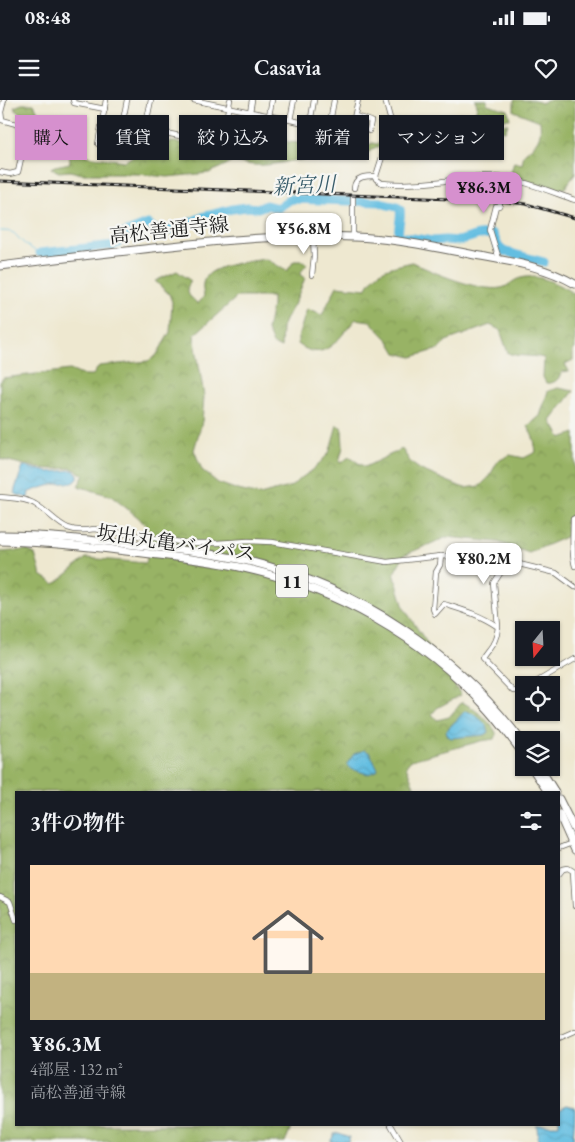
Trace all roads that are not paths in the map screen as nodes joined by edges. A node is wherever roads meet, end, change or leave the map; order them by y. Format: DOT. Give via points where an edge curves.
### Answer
graph roads {
  1 [pos="4,100"];
  2 [pos="73,100"];
  3 [pos="106,100"];
  4 [pos="127,100"];
  5 [pos="151,100"];
  6 [pos="193,100"];
  7 [pos="230,100"];
  8 [pos="252,100"];
  9 [pos="272,100"];
  10 [pos="294,100"];
  11 [pos="314,100"];
  12 [pos="334,100"];
  13 [pos="358,100"];
  14 [pos="384,100"];
  15 [pos="229,107"];
  16 [pos="104,108"];
  17 [pos="250,112"];
  18 [pos="103,115"];
  19 [pos="124,115"];
  20 [pos="148,115"];
  21 [pos="264,115"];
  22 [pos="269,115"];
  23 [pos="312,115"];
  24 [pos="331,115"];
  25 [pos="355,115"];
  26 [pos="287,119"];
  27 [pos="290,120"];
  28 [pos="369,120"];
  29 [pos="297,121"];
  30 [pos="370,131"];
  31 [pos="169,134"];
  32 [pos="0,172"];
  33 [pos="376,176"];
  34 [pos="507,178"];
  35 [pos="354,188"];
  36 [pos="501,197"];
  37 [pos="353,200"];
  38 [pos="575,200"];
  39 [pos="500,204"];
  40 [pos="353,236"];
  41 [pos="313,237"];
  42 [pos="499,260"];
  43 [pos="0,266"];
  44 [pos="312,275"];
  45 [pos="573,282"];
  46 [pos="0,497"];
  47 [pos="575,518"];
  48 [pos="0,535"];
  49 [pos="0,541"];
  50 [pos="186,550"];
  51 [pos="441,556"];
  52 [pos="515,564"];
  53 [pos="575,566"];
  54 [pos="575,587"];
  55 [pos="498,627"];
  56 [pos="575,659"];
  57 [pos="546,676"];
  58 [pos="515,691"];
  59 [pos="491,713"];
  60 [pos="515,736"];
  61 [pos="515,744"];
  62 [pos="537,776"];
  63 [pos="545,776"];
  64 [pos="547,791"];
  65 [pos="554,791"];
  66 [pos="560,801"];
  67 [pos="560,816"];
  68 [pos="575,831"];
  69 [pos="574,846"];
  70 [pos="560,848"];
  71 [pos="560,873"];
  72 [pos="0,896"];
  73 [pos="575,906"];
  74 [pos="15,917"];
  75 [pos="575,1032"];
  76 [pos="560,1038"];
  77 [pos="392,1126"];
  78 [pos="401,1142"];
  1 -- 32 [label="street" via="2,120 34,129 36,134 22,154 18,172"];
  2 -- 16 [label="street" via="74,103"];
  3 -- 16 [label="street"];
  4 -- 19 [label="street"];
  5 -- 20 [label="street"];
  6 -- 15 [label="street"];
  7 -- 15 [label="street"];
  8 -- 17 [label="street"];
  9 -- 22 [label="street"];
  10 -- 27 [label="street"];
  11 -- 23 [label="street"];
  12 -- 24 [label="street"];
  13 -- 25 [label="street"];
  14 -- 33 [label="street" via="390,118 390,132"];
  15 -- 17 [label="street"];
  15 -- 31 [label="street" via="224,128 204,129 180,136"];
  16 -- 18 [label="street"];
  17 -- 21 [label="street"];
  26 -- 27 [label="street"];
  27 -- 29 [label="street"];
  28 -- 30 [label="street"];
  33 -- 34 [label="street" via="382,183 391,184"];
  33 -- 35 [label="street" via="357,179"];
  34 -- 36 [label="street"];
  34 -- 38 [label="street"];
  37 -- 40 [label="street"];
  39 -- 42 [label="street" via="496,206 491,234"];
  40 -- 41 [label="main road, 高松善通寺線"];
  40 -- 42 [label="main road, 高松善通寺線"];
  41 -- 43 [label="main road, 高松善通寺線" via="239,239"];
  41 -- 44 [label="street"];
  42 -- 45 [label="main road, 高松善通寺線" via="540,269"];
  46 -- 50 [label="street" via="34,504 65,528 94,530"];
  47 -- 53 [label="street" via="572,556"];
  48 -- 50 [label="main road, 坂出丸亀バイパス / 11" via="48,536"];
  49 -- 50 [label="main road, 坂出丸亀バイパス / 11"];
  50 -- 51 [label="street" via="248,540 387,562"];
  50 -- 59 [label="main road, 坂出丸亀バイパス / 11" via="284,571 353,598 432,648 457,669"];
  51 -- 52 [label="street" via="490,557"];
  51 -- 55 [label="street" via="436,572 435,614 444,604 481,617"];
  52 -- 54 [label="street" via="556,573"];
  52 -- 55 [label="street" via="502,569 494,583"];
  55 -- 58 [label="street" via="494,643 482,659"];
  56 -- 57 [label="street"];
  59 -- 60 [label="main road, 坂出丸亀バイパス / 11"];
  59 -- 61 [label="main road, 坂出丸亀バイパス / 11"];
  62 -- 64 [label="main road"];
  63 -- 65 [label="main road"];
  66 -- 68 [label="main road"];
  67 -- 69 [label="main road"];
  69 -- 70 [label="street"];
  71 -- 73 [label="street" via="568,868 573,871"];
  72 -- 74 [label="street" via="10,902"];
  75 -- 76 [label="street"];
  77 -- 78 [label="street"];
}
